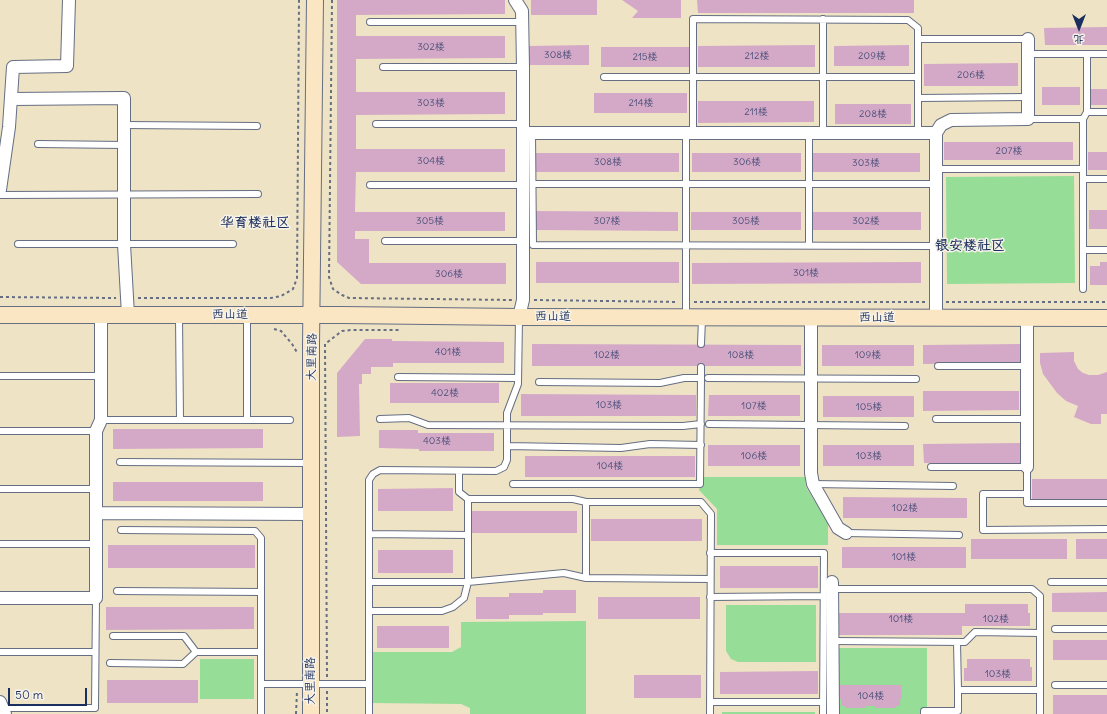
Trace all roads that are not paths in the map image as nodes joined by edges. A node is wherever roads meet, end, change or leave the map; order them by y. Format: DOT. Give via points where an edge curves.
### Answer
graph roads {
  1 [pos="69,0"];
  2 [pos="315,0"];
  3 [pos="515,0"];
  4 [pos="823,19"];
  5 [pos="370,22"];
  6 [pos="522,22"];
  7 [pos="918,39"];
  8 [pos="1028,39"];
  9 [pos="1027,54"];
  10 [pos="1107,54"];
  11 [pos="1087,55"];
  12 [pos="383,67"];
  13 [pos="523,67"];
  14 [pos="604,77"];
  15 [pos="693,77"];
  16 [pos="823,77"];
  17 [pos="918,77"];
  18 [pos="1027,97"];
  19 [pos="918,98"];
  20 [pos="11,99"];
  21 [pos="1087,112"];
  22 [pos="1107,112"];
  23 [pos="1028,118"];
  24 [pos="1083,119"];
  25 [pos="376,124"];
  26 [pos="124,125"];
  27 [pos="257,126"];
  28 [pos="526,130"];
  29 [pos="690,133"];
  30 [pos="809,133"];
  31 [pos="824,133"];
  32 [pos="918,133"];
  33 [pos="936,133"];
  34 [pos="38,144"];
  35 [pos="124,144"];
  36 [pos="936,169"];
  37 [pos="1083,170"];
  38 [pos="1083,179"];
  39 [pos="1107,179"];
  40 [pos="686,184"];
  41 [pos="809,184"];
  42 [pos="936,184"];
  43 [pos="370,185"];
  44 [pos="528,185"];
  45 [pos="0,190"];
  46 [pos="124,194"];
  47 [pos="258,194"];
  48 [pos="0,195"];
  49 [pos="385,241"];
  50 [pos="523,241"];
  51 [pos="18,244"];
  52 [pos="124,244"];
  53 [pos="233,244"];
  54 [pos="686,245"];
  55 [pos="809,245"];
  56 [pos="936,246"];
  57 [pos="1083,250"];
  58 [pos="1107,250"];
  59 [pos="1083,289"];
  60 [pos="936,310"];
  61 [pos="691,312"];
  62 [pos="0,315"];
  63 [pos="101,315"];
  64 [pos="128,315"];
  65 [pos="179,315"];
  66 [pos="247,315"];
  67 [pos="313,315"];
  68 [pos="519,317"];
  69 [pos="811,318"];
  70 [pos="1027,318"];
  71 [pos="1107,318"];
  72 [pos="702,344"];
  73 [pos="702,366"];
  74 [pos="938,366"];
  75 [pos="1027,366"];
  76 [pos="0,376"];
  77 [pos="101,376"];
  78 [pos="398,377"];
  79 [pos="518,378"];
  80 [pos="705,378"];
  81 [pos="812,378"];
  82 [pos="916,379"];
  83 [pos="539,382"];
  84 [pos="380,419"];
  85 [pos="936,419"];
  86 [pos="1027,419"];
  87 [pos="180,420"];
  88 [pos="247,420"];
  89 [pos="290,420"];
  90 [pos="701,424"];
  91 [pos="709,424"];
  92 [pos="98,425"];
  93 [pos="507,425"];
  94 [pos="811,425"];
  95 [pos="905,426"];
  96 [pos="0,431"];
  97 [pos="701,445"];
  98 [pos="507,446"];
  99 [pos="120,462"];
  100 [pos="312,463"];
  101 [pos="931,467"];
  102 [pos="1027,467"];
  103 [pos="459,471"];
  104 [pos="513,484"];
  105 [pos="813,484"];
  106 [pos="953,486"];
  107 [pos="0,489"];
  108 [pos="96,489"];
  109 [pos="1027,494"];
  110 [pos="468,499"];
  111 [pos="586,502"];
  112 [pos="1107,503"];
  113 [pos="96,513"];
  114 [pos="311,514"];
  115 [pos="1107,529"];
  116 [pos="121,530"];
  117 [pos="846,533"];
  118 [pos="369,534"];
  119 [pos="468,535"];
  120 [pos="959,535"];
  121 [pos="0,544"];
  122 [pos="95,544"];
  123 [pos="710,553"];
  124 [pos="586,578"];
  125 [pos="710,580"];
  126 [pos="369,582"];
  127 [pos="468,582"];
  128 [pos="1051,582"];
  129 [pos="1107,582"];
  130 [pos="829,589"];
  131 [pos="117,591"];
  132 [pos="261,592"];
  133 [pos="710,597"];
  134 [pos="0,598"];
  135 [pos="96,598"];
  136 [pos="369,611"];
  137 [pos="1055,629"];
  138 [pos="1107,629"];
  139 [pos="1040,633"];
  140 [pos="113,636"];
  141 [pos="832,641"];
  142 [pos="957,642"];
  143 [pos="0,652"];
  144 [pos="95,652"];
  145 [pos="196,652"];
  146 [pos="261,652"];
  147 [pos="110,663"];
  148 [pos="262,684"];
  149 [pos="311,684"];
  150 [pos="369,684"];
  151 [pos="1055,685"];
  152 [pos="1107,685"];
  153 [pos="958,690"];
  154 [pos="1040,690"];
  155 [pos="710,702"];
  156 [pos="823,702"];
  157 [pos="3,708"];
  158 [pos="262,714"];
  159 [pos="311,714"];
  160 [pos="369,714"];
  161 [pos="710,714"];
  162 [pos="823,714"];
  163 [pos="833,714"];
  164 [pos="924,714"];
  165 [pos="1040,714"];
  1 -- 20 [label="street" via="67,66 13,67"];
  2 -- 67 [label="street, 大里南路"];
  3 -- 6 [label="street" via="522,11"];
  4 -- 7 [label="lane" via="908,20 918,28"];
  4 -- 15 [label="lane" via="694,19"];
  4 -- 16 [label="lane"];
  5 -- 6 [label="lane"];
  6 -- 13 [label="street"];
  7 -- 8 [label="lane"];
  7 -- 17 [label="lane"];
  8 -- 9 [label="street"];
  9 -- 11 [label="lane"];
  9 -- 18 [label="street"];
  10 -- 11 [label="lane"];
  11 -- 21 [label="lane"];
  12 -- 13 [label="lane"];
  13 -- 28 [label="street"];
  14 -- 15 [label="lane"];
  15 -- 16 [label="lane"];
  15 -- 29 [label="lane"];
  16 -- 17 [label="lane"];
  16 -- 31 [label="lane"];
  17 -- 19 [label="lane"];
  18 -- 19 [label="lane"];
  18 -- 23 [label="street"];
  19 -- 32 [label="lane"];
  20 -- 26 [label="street" via="124,98"];
  20 -- 45 [label="street"];
  21 -- 22 [label="lane"];
  21 -- 24 [label="lane"];
  23 -- 24 [label="lane"];
  23 -- 33 [label="street" via="951,120 941,125"];
  24 -- 37 [label="lane"];
  25 -- 28 [label="lane"];
  26 -- 27 [label="lane"];
  26 -- 35 [label="street"];
  28 -- 29 [label="street"];
  28 -- 44 [label="street"];
  29 -- 30 [label="street"];
  29 -- 40 [label="lane"];
  30 -- 31 [label="street"];
  30 -- 41 [label="lane"];
  31 -- 32 [label="street"];
  32 -- 33 [label="street"];
  33 -- 36 [label="street"];
  34 -- 35 [label="lane"];
  35 -- 46 [label="street"];
  36 -- 37 [label="lane"];
  36 -- 42 [label="street"];
  37 -- 38 [label="lane"];
  38 -- 39 [label="lane"];
  38 -- 57 [label="lane"];
  40 -- 41 [label="lane"];
  40 -- 44 [label="lane"];
  40 -- 54 [label="lane"];
  41 -- 42 [label="lane"];
  41 -- 55 [label="lane"];
  42 -- 56 [label="street"];
  43 -- 44 [label="lane"];
  44 -- 50 [label="street"];
  44 -- 54 [label="lane" via="533,244"];
  46 -- 47 [label="lane"];
  46 -- 48 [label="lane"];
  46 -- 52 [label="street"];
  49 -- 50 [label="lane"];
  50 -- 68 [label="street" via="523,300"];
  51 -- 52 [label="lane"];
  52 -- 53 [label="lane"];
  52 -- 64 [label="street"];
  54 -- 55 [label="lane"];
  54 -- 61 [label="lane"];
  55 -- 56 [label="lane"];
  56 -- 60 [label="street"];
  57 -- 58 [label="lane"];
  57 -- 59 [label="lane"];
  60 -- 69 [label="street, 西山道"];
  60 -- 70 [label="street, 西山道"];
  61 -- 68 [label="street, 西山道"];
  61 -- 69 [label="street, 西山道"];
  61 -- 72 [label="lane"];
  62 -- 63 [label="street, 西山道"];
  63 -- 64 [label="street, 西山道"];
  63 -- 77 [label="street"];
  64 -- 65 [label="street, 西山道"];
  65 -- 66 [label="street, 西山道"];
  65 -- 87 [label="lane"];
  66 -- 67 [label="street, 西山道"];
  66 -- 88 [label="lane"];
  67 -- 68 [label="street, 西山道"];
  67 -- 100 [label="street, 大里南路"];
  68 -- 79 [label="lane"];
  69 -- 81 [label="street"];
  70 -- 71 [label="street, 西山道"];
  70 -- 75 [label="street"];
  73 -- 80 [label="lane"];
  74 -- 75 [label="lane"];
  75 -- 86 [label="street"];
  76 -- 77 [label="lane"];
  77 -- 92 [label="street"];
  78 -- 79 [label="lane"];
  79 -- 93 [label="lane" via="507,413"];
  80 -- 81 [label="lane"];
  80 -- 83 [label="lane" via="684,378 660,383"];
  80 -- 90 [label="lane"];
  81 -- 82 [label="lane"];
  81 -- 94 [label="street"];
  84 -- 93 [label="lane" via="409,418 428,425"];
  85 -- 86 [label="lane"];
  86 -- 102 [label="street"];
  87 -- 88 [label="lane"];
  87 -- 92 [label="lane"];
  88 -- 89 [label="lane"];
  90 -- 93 [label="lane"];
  90 -- 97 [label="lane"];
  91 -- 94 [label="lane"];
  92 -- 96 [label="lane"];
  92 -- 108 [label="street"];
  93 -- 98 [label="lane"];
  94 -- 95 [label="lane"];
  94 -- 105 [label="street" via="810,473"];
  97 -- 98 [label="lane" via="650,444 621,448"];
  97 -- 104 [label="lane" via="700,484"];
  98 -- 103 [label="lane" via="504,467 496,471"];
  99 -- 100 [label="lane"];
  100 -- 114 [label="street, 大里南路"];
  101 -- 102 [label="lane"];
  102 -- 109 [label="lane"];
  103 -- 110 [label="lane" via="459,492"];
  103 -- 118 [label="lane" via="380,470 373,474 369,480"];
  105 -- 106 [label="lane"];
  105 -- 117 [label="street" via="838,528"];
  107 -- 108 [label="lane"];
  108 -- 113 [label="street"];
  109 -- 112 [label="lane" via="1027,503"];
  109 -- 115 [label="lane" via="983,494 983,530"];
  110 -- 111 [label="lane" via="573,499"];
  110 -- 119 [label="lane"];
  111 -- 123 [label="lane" via="701,502 711,514"];
  111 -- 124 [label="lane"];
  113 -- 114 [label="street"];
  113 -- 122 [label="street"];
  114 -- 149 [label="street, 大里南路"];
  116 -- 132 [label="lane" via="255,531 261,538"];
  117 -- 120 [label="lane"];
  118 -- 119 [label="lane"];
  118 -- 126 [label="lane"];
  119 -- 127 [label="lane"];
  121 -- 122 [label="lane"];
  122 -- 135 [label="street"];
  123 -- 125 [label="lane"];
  123 -- 130 [label="lane" via="824,553"];
  124 -- 125 [label="lane"];
  124 -- 127 [label="lane" via="564,573"];
  125 -- 133 [label="lane"];
  126 -- 127 [label="lane"];
  126 -- 136 [label="lane"];
  127 -- 136 [label="lane" via="464,598 453,607 442,611"];
  128 -- 129 [label="lane"];
  130 -- 133 [label="lane"];
  130 -- 139 [label="lane" via="1032,589 1040,596"];
  130 -- 141 [label="street"];
  130 -- 156 [label="lane"];
  131 -- 132 [label="lane"];
  132 -- 146 [label="lane"];
  133 -- 155 [label="lane"];
  134 -- 135 [label="street"];
  135 -- 144 [label="lane"];
  136 -- 150 [label="lane"];
  137 -- 138 [label="lane"];
  139 -- 142 [label="lane" via="975,632 965,642"];
  139 -- 154 [label="lane"];
  140 -- 145 [label="lane" via="184,636"];
  141 -- 142 [label="lane"];
  141 -- 163 [label="street"];
  142 -- 153 [label="lane"];
  143 -- 144 [label="lane"];
  144 -- 157 [label="lane" via="95,708"];
  145 -- 146 [label="lane"];
  145 -- 147 [label="lane" via="183,664"];
  146 -- 148 [label="lane"];
  148 -- 149 [label="lane"];
  148 -- 158 [label="lane"];
  149 -- 150 [label="lane"];
  149 -- 159 [label="street, 大里南路"];
  150 -- 160 [label="lane"];
  151 -- 152 [label="lane"];
  153 -- 154 [label="lane"];
  153 -- 164 [label="lane" via="958,711 924,711"];
  154 -- 165 [label="lane"];
  155 -- 156 [label="lane"];
  155 -- 161 [label="lane"];
  156 -- 162 [label="lane"];
}
